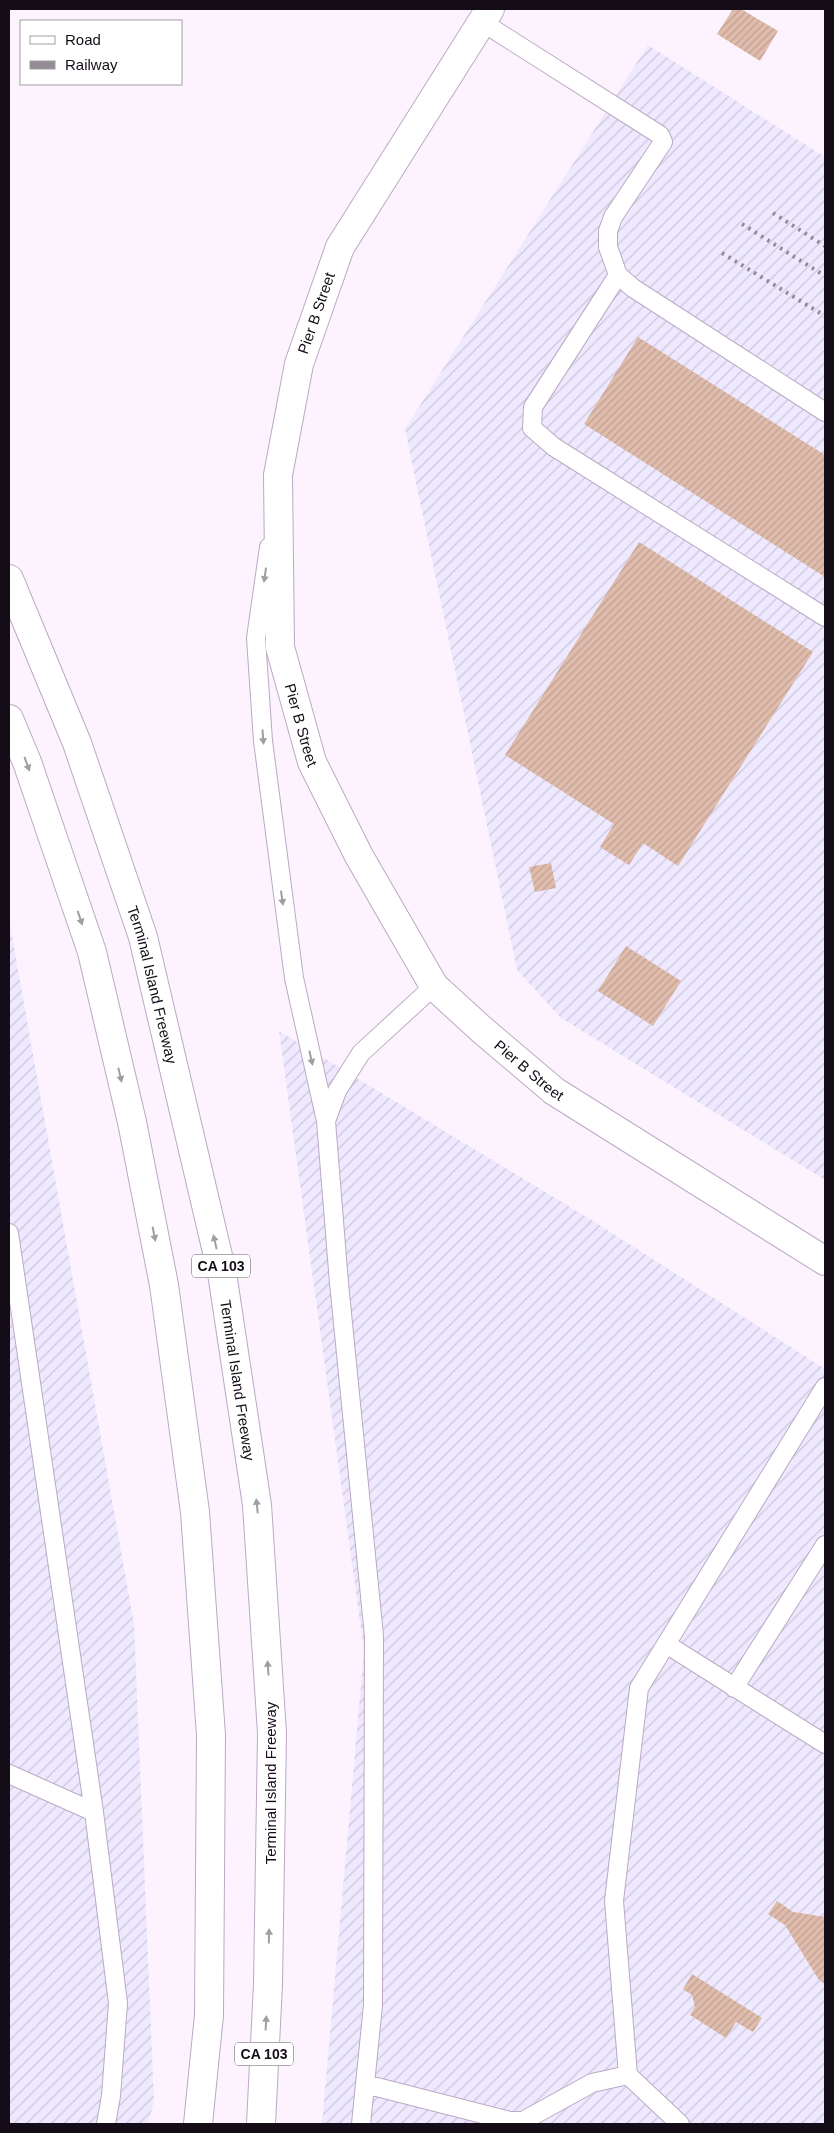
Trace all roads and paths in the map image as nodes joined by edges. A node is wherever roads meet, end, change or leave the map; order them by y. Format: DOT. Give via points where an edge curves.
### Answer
graph roads {
  1 [pos="486,16"];
  2 [pos="618,274"];
  3 [pos="825,412"];
  4 [pos="278,474"];
  5 [pos="9,579"];
  6 [pos="825,617"];
  7 [pos="9,719"];
  8 [pos="434,986"];
  9 [pos="326,1121"];
  10 [pos="9,1233"];
  11 [pos="825,1261"];
  12 [pos="825,1387"];
  13 [pos="825,1545"];
  14 [pos="666,1644"];
  15 [pos="734,1688"];
  16 [pos="825,1744"];
  17 [pos="9,1774"];
  18 [pos="94,1812"];
  19 [pos="628,2075"];
  20 [pos="365,2084"];
  21 [pos="525,2123"];
  22 [pos="106,2124"];
  23 [pos="198,2124"];
  24 [pos="261,2124"];
  25 [pos="361,2124"];
  26 [pos="680,2124"];
  1 -- 2 [label="lane" via="660,135 663,142 613,217 608,231 608,247"];
  1 -- 4 [label="main road, Pier B Street" via="340,247 299,364"];
  2 -- 3 [label="lane" via="633,288"];
  2 -- 6 [label="lane" via="533,407 532,428 554,447"];
  4 -- 8 [label="main road, Pier B Street" via="280,647 312,762 359,856"];
  4 -- 9 [label="lane, one-way" via="256,638 263,741 294,978"];
  24 -- 5 [label="main road, Terminal Island Freeway / CA 103, one-way" via="268,1984 272,1733 257,1505 222,1273 143,937 77,743"];
  7 -- 23 [label="main road, one-way" via="27,762 92,952 132,1122 164,1285 193,1492 211,1736 209,2015"];
  8 -- 9 [label="lane" via="361,1054 337,1091"];
  8 -- 11 [label="main road, Pier B Street" via="554,1090"];
  9 -- 20 [label="lane" via="374,1636 373,2005"];
  10 -- 18 [label="lane"];
  12 -- 14 [label="lane"];
  13 -- 15 [label="lane"];
  14 -- 15 [label="lane"];
  14 -- 19 [label="lane" via="639,1688 614,1901"];
  15 -- 16 [label="lane"];
  17 -- 18 [label="lane"];
  18 -- 22 [label="lane" via="118,2003"];
  19 -- 21 [label="lane" via="592,2083"];
  19 -- 26 [label="lane"];
  20 -- 21 [label="lane"];
  20 -- 25 [label="lane"];
}
